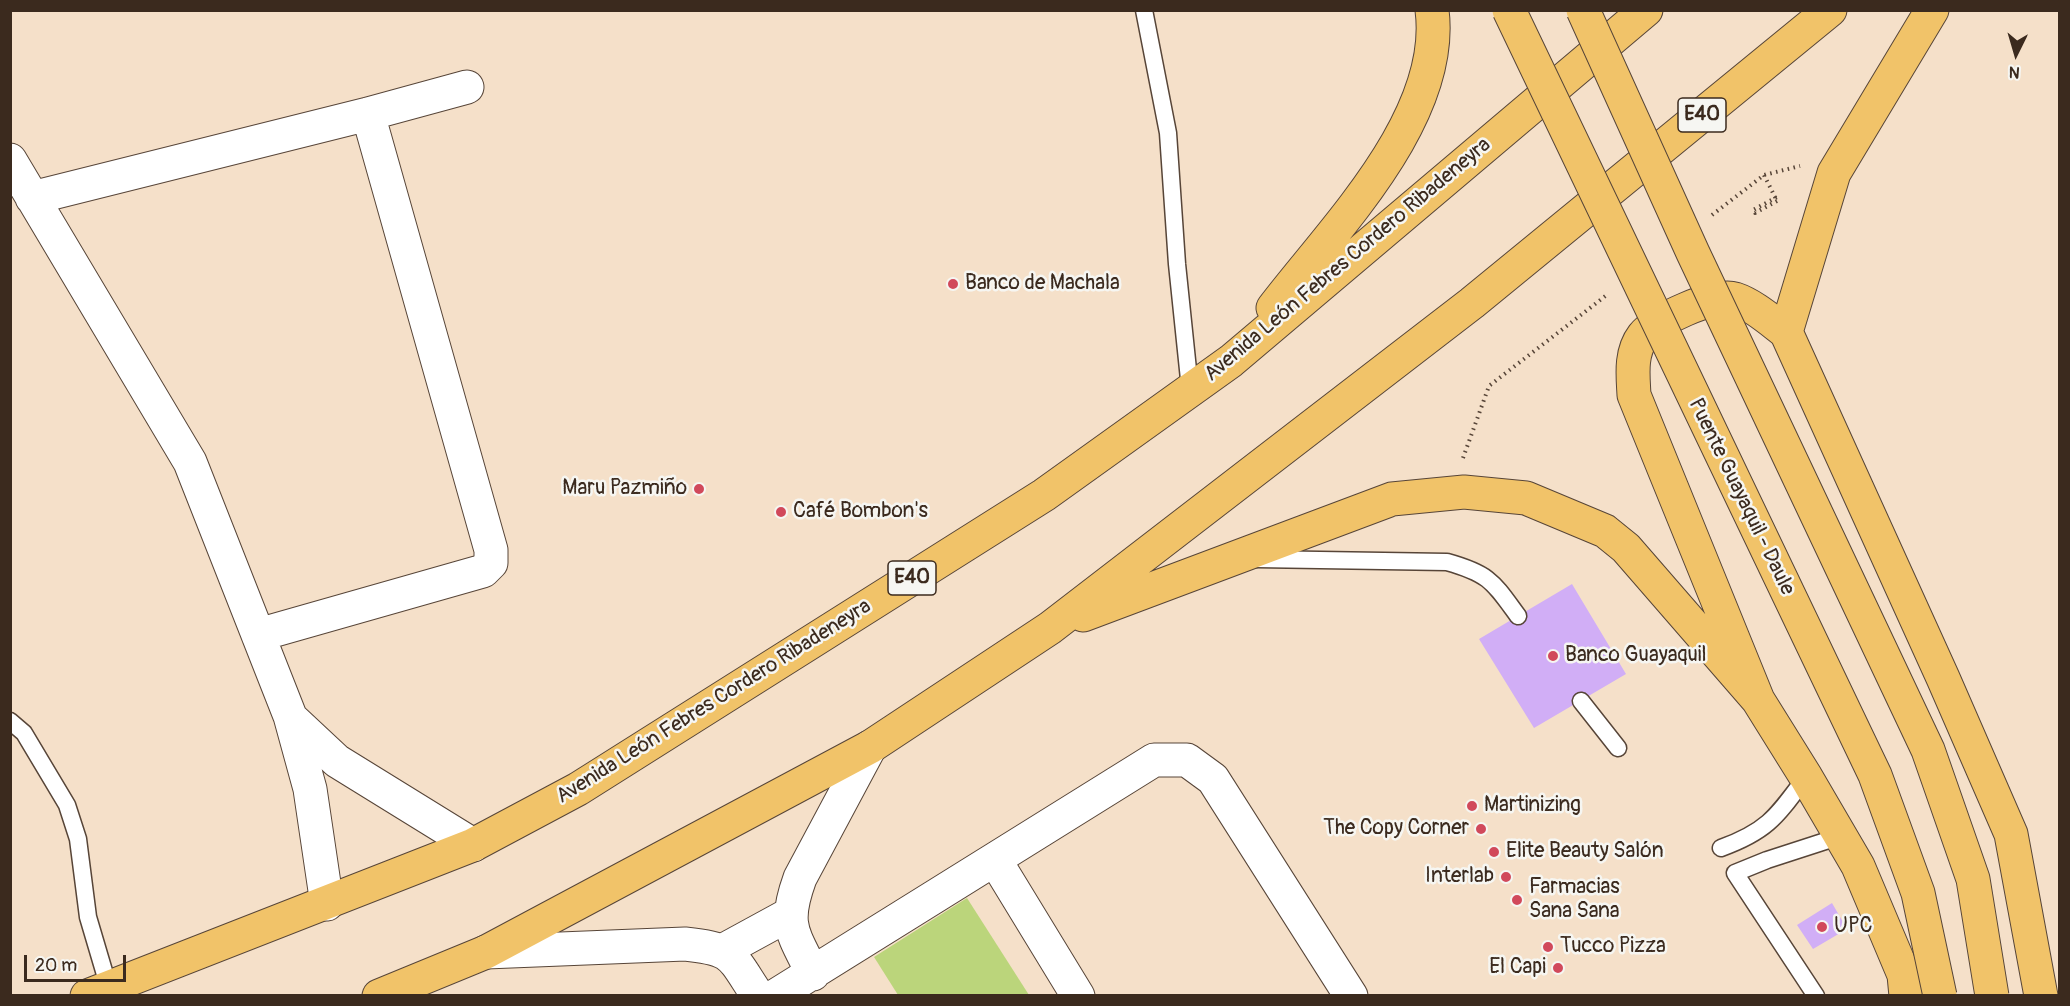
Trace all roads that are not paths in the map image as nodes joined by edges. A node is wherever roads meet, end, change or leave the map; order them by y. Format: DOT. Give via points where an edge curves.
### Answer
graph roads {
  1 [pos="1144,10"];
  2 [pos="1431,10"];
  3 [pos="1509,10"];
  4 [pos="1583,10"];
  5 [pos="1646,10"];
  6 [pos="1830,10"];
  7 [pos="1932,10"];
  8 [pos="467,87"];
  9 [pos="368,114"];
  10 [pos="10,160"];
  11 [pos="33,198"];
  12 [pos="1786,332"];
  13 [pos="1231,361"];
  14 [pos="1190,390"];
  15 [pos="1232,559"];
  16 [pos="1518,616"];
  17 [pos="1050,628"];
  18 [pos="258,635"];
  19 [pos="1758,700"];
  20 [pos="1581,701"];
  21 [pos="290,716"];
  22 [pos="10,721"];
  23 [pos="870,747"];
  24 [pos="1618,748"];
  25 [pos="360,776"];
  26 [pos="1806,777"];
  27 [pos="313,807"];
  28 [pos="1841,836"];
  29 [pos="473,845"];
  30 [pos="1720,848"];
  31 [pos="995,860"];
  32 [pos="327,904"];
  33 [pos="789,914"];
  34 [pos="724,950"];
  35 [pos="486,952"];
  36 [pos="813,974"];
  37 [pos="98,992"];
  38 [pos="379,996"];
  39 [pos="758,996"];
  40 [pos="775,996"];
  41 [pos="1078,996"];
  42 [pos="1351,996"];
  43 [pos="1816,996"];
  44 [pos="1906,996"];
  45 [pos="1940,996"];
  46 [pos="1992,996"];
  47 [pos="2041,996"];
  1 -- 14 [label="lane" via="1168,133"];
  2 -- 13 [label="main road" via="1434,27 1423,87 1398,141 1362,200"];
  3 -- 45 [label="main road, Puente Guayaquil - Daule, bridge" via="1875,775 1918,893"];
  4 -- 46 [label="main road, bridge" via="1928,750 1973,879"];
  5 -- 13 [label="main road, Avenida León Febres Cordero Ribadeneyra / E40"];
  6 -- 17 [label="main road, E40" via="1472,303"];
  7 -- 12 [label="main road" via="1834,173"];
  8 -- 9 [label="street"];
  9 -- 11 [label="street"];
  9 -- 18 [label="street" via="488,539 491,563 483,571"];
  10 -- 11 [label="street"];
  11 -- 18 [label="street" via="189,462"];
  12 -- 19 [label="main road" via="1755,309 1722,297 1702,302 1652,328 1643,336 1633,368 1634,395"];
  12 -- 47 [label="main road" via="2011,834"];
  13 -- 14 [label="main road, Avenida León Febres Cordero Ribadeneyra / E40"];
  14 -- 29 [label="main road, Avenida León Febres Cordero Ribadeneyra / E40" via="1024,507 578,789"];
  15 -- 16 [label="lane" via="1447,562 1490,578"];
  15 -- 17 [label="main road"];
  15 -- 19 [label="main road" via="1392,499 1464,492 1526,498 1605,531 1626,548"];
  17 -- 23 [label="main road, E40"];
  18 -- 21 [label="street"];
  19 -- 26 [label="main road"];
  20 -- 24 [label="lane"];
  21 -- 25 [label="street" via="337,761"];
  21 -- 27 [label="street"];
  22 -- 37 [label="lane" via="24,733 67,805 78,839"];
  23 -- 33 [label="street" via="800,878"];
  23 -- 35 [label="main road, E40"];
  25 -- 27 [label="street"];
  25 -- 29 [label="street"];
  26 -- 28 [label="main road"];
  26 -- 30 [label="lane" via="1776,818 1761,830"];
  27 -- 32 [label="street"];
  28 -- 43 [label="lane" via="1735,873"];
  28 -- 44 [label="main road" via="1858,866 1904,975"];
  29 -- 32 [label="main road, Avenida León Febres Cordero Ribadeneyra / E40"];
  31 -- 36 [label="street"];
  31 -- 41 [label="street"];
  31 -- 42 [label="street" via="1154,760 1187,760 1214,779"];
  32 -- 37 [label="main road, Avenida León Febres Cordero Ribadeneyra / E40"];
  33 -- 34 [label="street"];
  33 -- 36 [label="street" via="790,928"];
  34 -- 35 [label="street" via="685,944"];
  34 -- 39 [label="street"];
  35 -- 38 [label="main road, E40"];
  36 -- 40 [label="street"];
}
